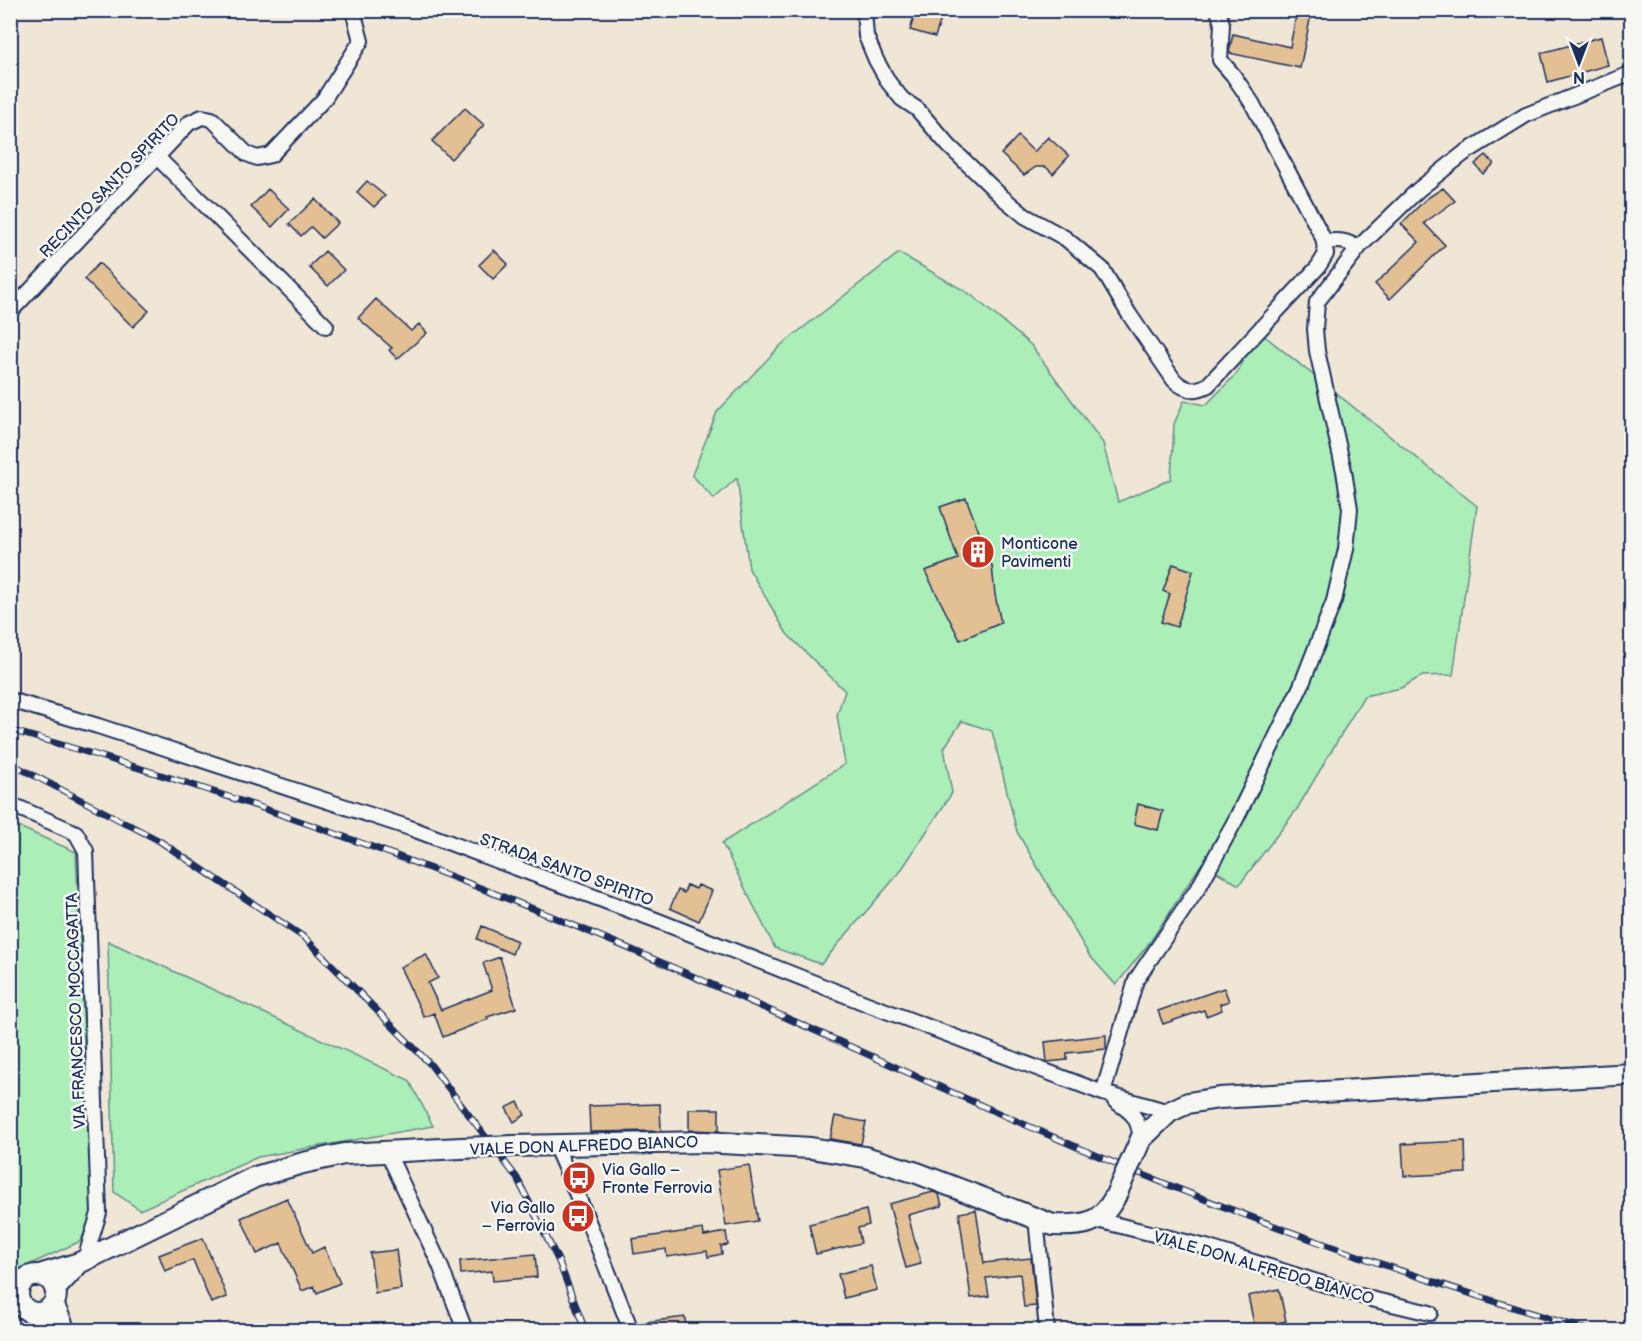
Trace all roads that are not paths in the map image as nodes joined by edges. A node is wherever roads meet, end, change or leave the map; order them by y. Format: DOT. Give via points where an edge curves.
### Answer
graph roads {
  1 [pos="353,10"];
  2 [pos="864,10"];
  3 [pos="1218,10"];
  4 [pos="1632,73"];
  5 [pos="157,157"];
  6 [pos="1324,242"];
  7 [pos="1358,249"];
  8 [pos="10,312"];
  9 [pos="326,326"];
  10 [pos="10,700"];
  11 [pos="10,804"];
  12 [pos="1632,1074"];
  13 [pos="1103,1093"];
  14 [pos="1174,1110"];
  15 [pos="1141,1139"];
  16 [pos="555,1145"];
  17 [pos="387,1151"];
  18 [pos="1036,1218"];
  19 [pos="1097,1220"];
  20 [pos="82,1261"];
  21 [pos="23,1284"];
  22 [pos="37,1304"];
  23 [pos="1430,1313"];
  24 [pos="69,1327"];
  25 [pos="465,1330"];
  26 [pos="631,1330"];
  27 [pos="1047,1330"];
  1 -- 5 [label="street, RECINTO SANTO SPIRITO" via="361,41 324,99 271,155 258,158 247,154 212,119 202,117 189,123"];
  2 -- 6 [label="street" via="866,36 876,60 902,99 917,109 1002,197 1025,216 1065,238 1102,269 1162,363 1185,389 1198,390 1208,385 1318,267 1326,254"];
  3 -- 6 [label="street" via="1222,24 1220,60 1252,103"];
  4 -- 7 [label="street" via="1526,115 1463,154 1418,190"];
  5 -- 8 [label="street, RECINTO SANTO SPIRITO"];
  5 -- 9 [label="street"];
  6 -- 7 [label="street" via="1343,241"];
  7 -- 13 [label="street" via="1317,302 1315,320 1317,351 1350,510 1334,601 1301,686 1236,819 1200,885 1136,980"];
  10 -- 13 [label="street, STRADA SANTO SPIRITO" via="410,828"];
  11 -- 20 [label="street, VIA FRANCESCO MOCCAGATTA" via="76,833 86,851 99,1213"];
  12 -- 14 [label="street" via="1219,1098 1188,1103"];
  13 -- 14 [label="street, STRADA SANTO SPIRITO"];
  13 -- 15 [label="street, STRADA SANTO SPIRITO" via="1138,1120"];
  14 -- 15 [label="street"];
  15 -- 19 [label="street, bridge" via="1115,1197"];
  16 -- 17 [label="street, VIALE DON ALFREDO BIANCO, bridge"];
  16 -- 18 [label="street, VIALE DON ALFREDO BIANCO" via="704,1142 865,1157"];
  16 -- 26 [label="street"];
  17 -- 20 [label="street, VIALE DON ALFREDO BIANCO" via="344,1154 255,1177"];
  17 -- 25 [label="street" via="440,1265"];
  18 -- 19 [label="street, VIALE DON ALFREDO BIANCO" via="1053,1225 1074,1226"];
  18 -- 27 [label="street"];
  19 -- 23 [label="street, VIALE DON ALFREDO BIANCO"];
  20 -- 21 [label="street, VIALE DON ALFREDO BIANCO"];
  20 -- 22 [label="street, VIALE DON ALFREDO BIANCO"];
  21 -- 22 [label="street" via="18,1292 21,1304"];
  21 -- 22 [label="street" via="48,1279"];
  22 -- 24 [label="street"];
}
